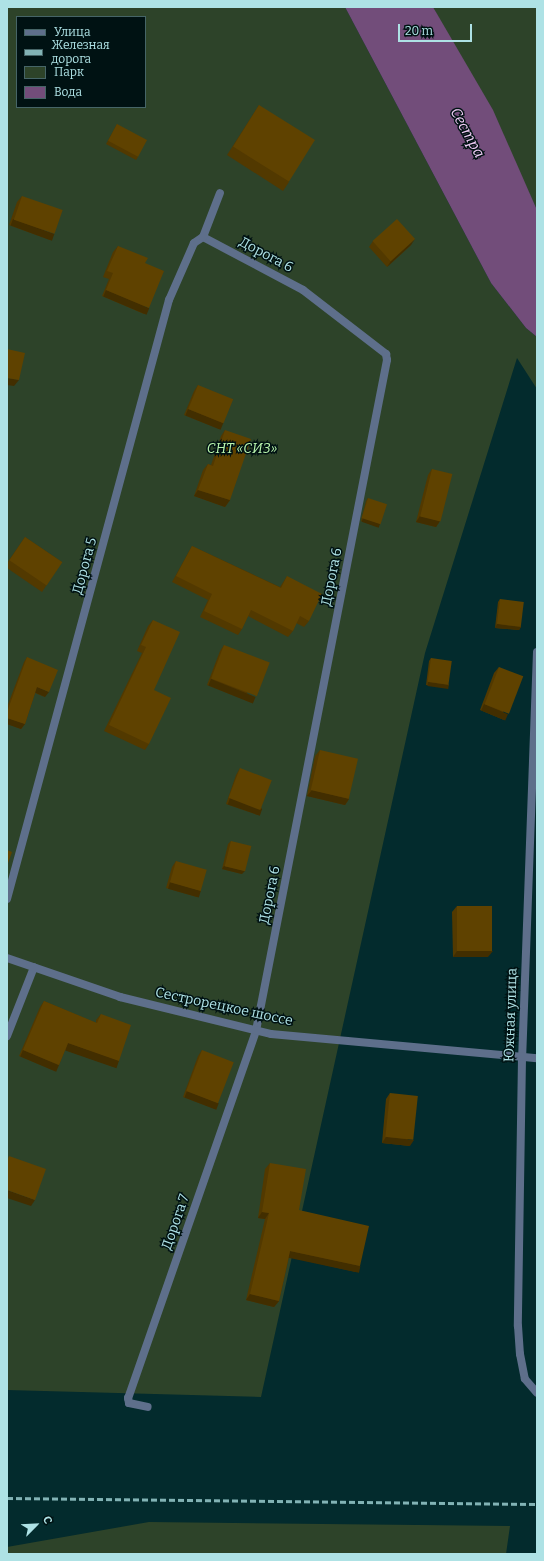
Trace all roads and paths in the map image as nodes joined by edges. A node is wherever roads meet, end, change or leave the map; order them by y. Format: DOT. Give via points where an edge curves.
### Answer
graph roads {
  1 [pos="220,193"];
  2 [pos="203,236"];
  3 [pos="537,652"];
  4 [pos="7,899"];
  5 [pos="7,958"];
  6 [pos="34,967"];
  7 [pos="256,1031"];
  8 [pos="7,1036"];
  9 [pos="522,1058"];
  10 [pos="537,1058"];
  11 [pos="537,1393"];
  12 [pos="148,1407"];
  1 -- 2 [label="street"];
  2 -- 4 [label="street, Дорога 5" via="194,243 170,300"];
  2 -- 7 [label="street, Дорога 6" via="303,290 386,354"];
  3 -- 9 [label="street, Южная улица"];
  5 -- 6 [label="street, Сестрорецкое шоссе"];
  6 -- 7 [label="street, Сестрорецкое шоссе" via="120,998"];
  6 -- 8 [label="street"];
  7 -- 9 [label="street, Сестрорецкое шоссе"];
  7 -- 12 [label="street, Дорога 7" via="128,1398 129,1402"];
  9 -- 10 [label="street, Сестрорецкое шоссе"];
  9 -- 11 [label="street, Южная улица" via="518,1326 525,1378"];
}
